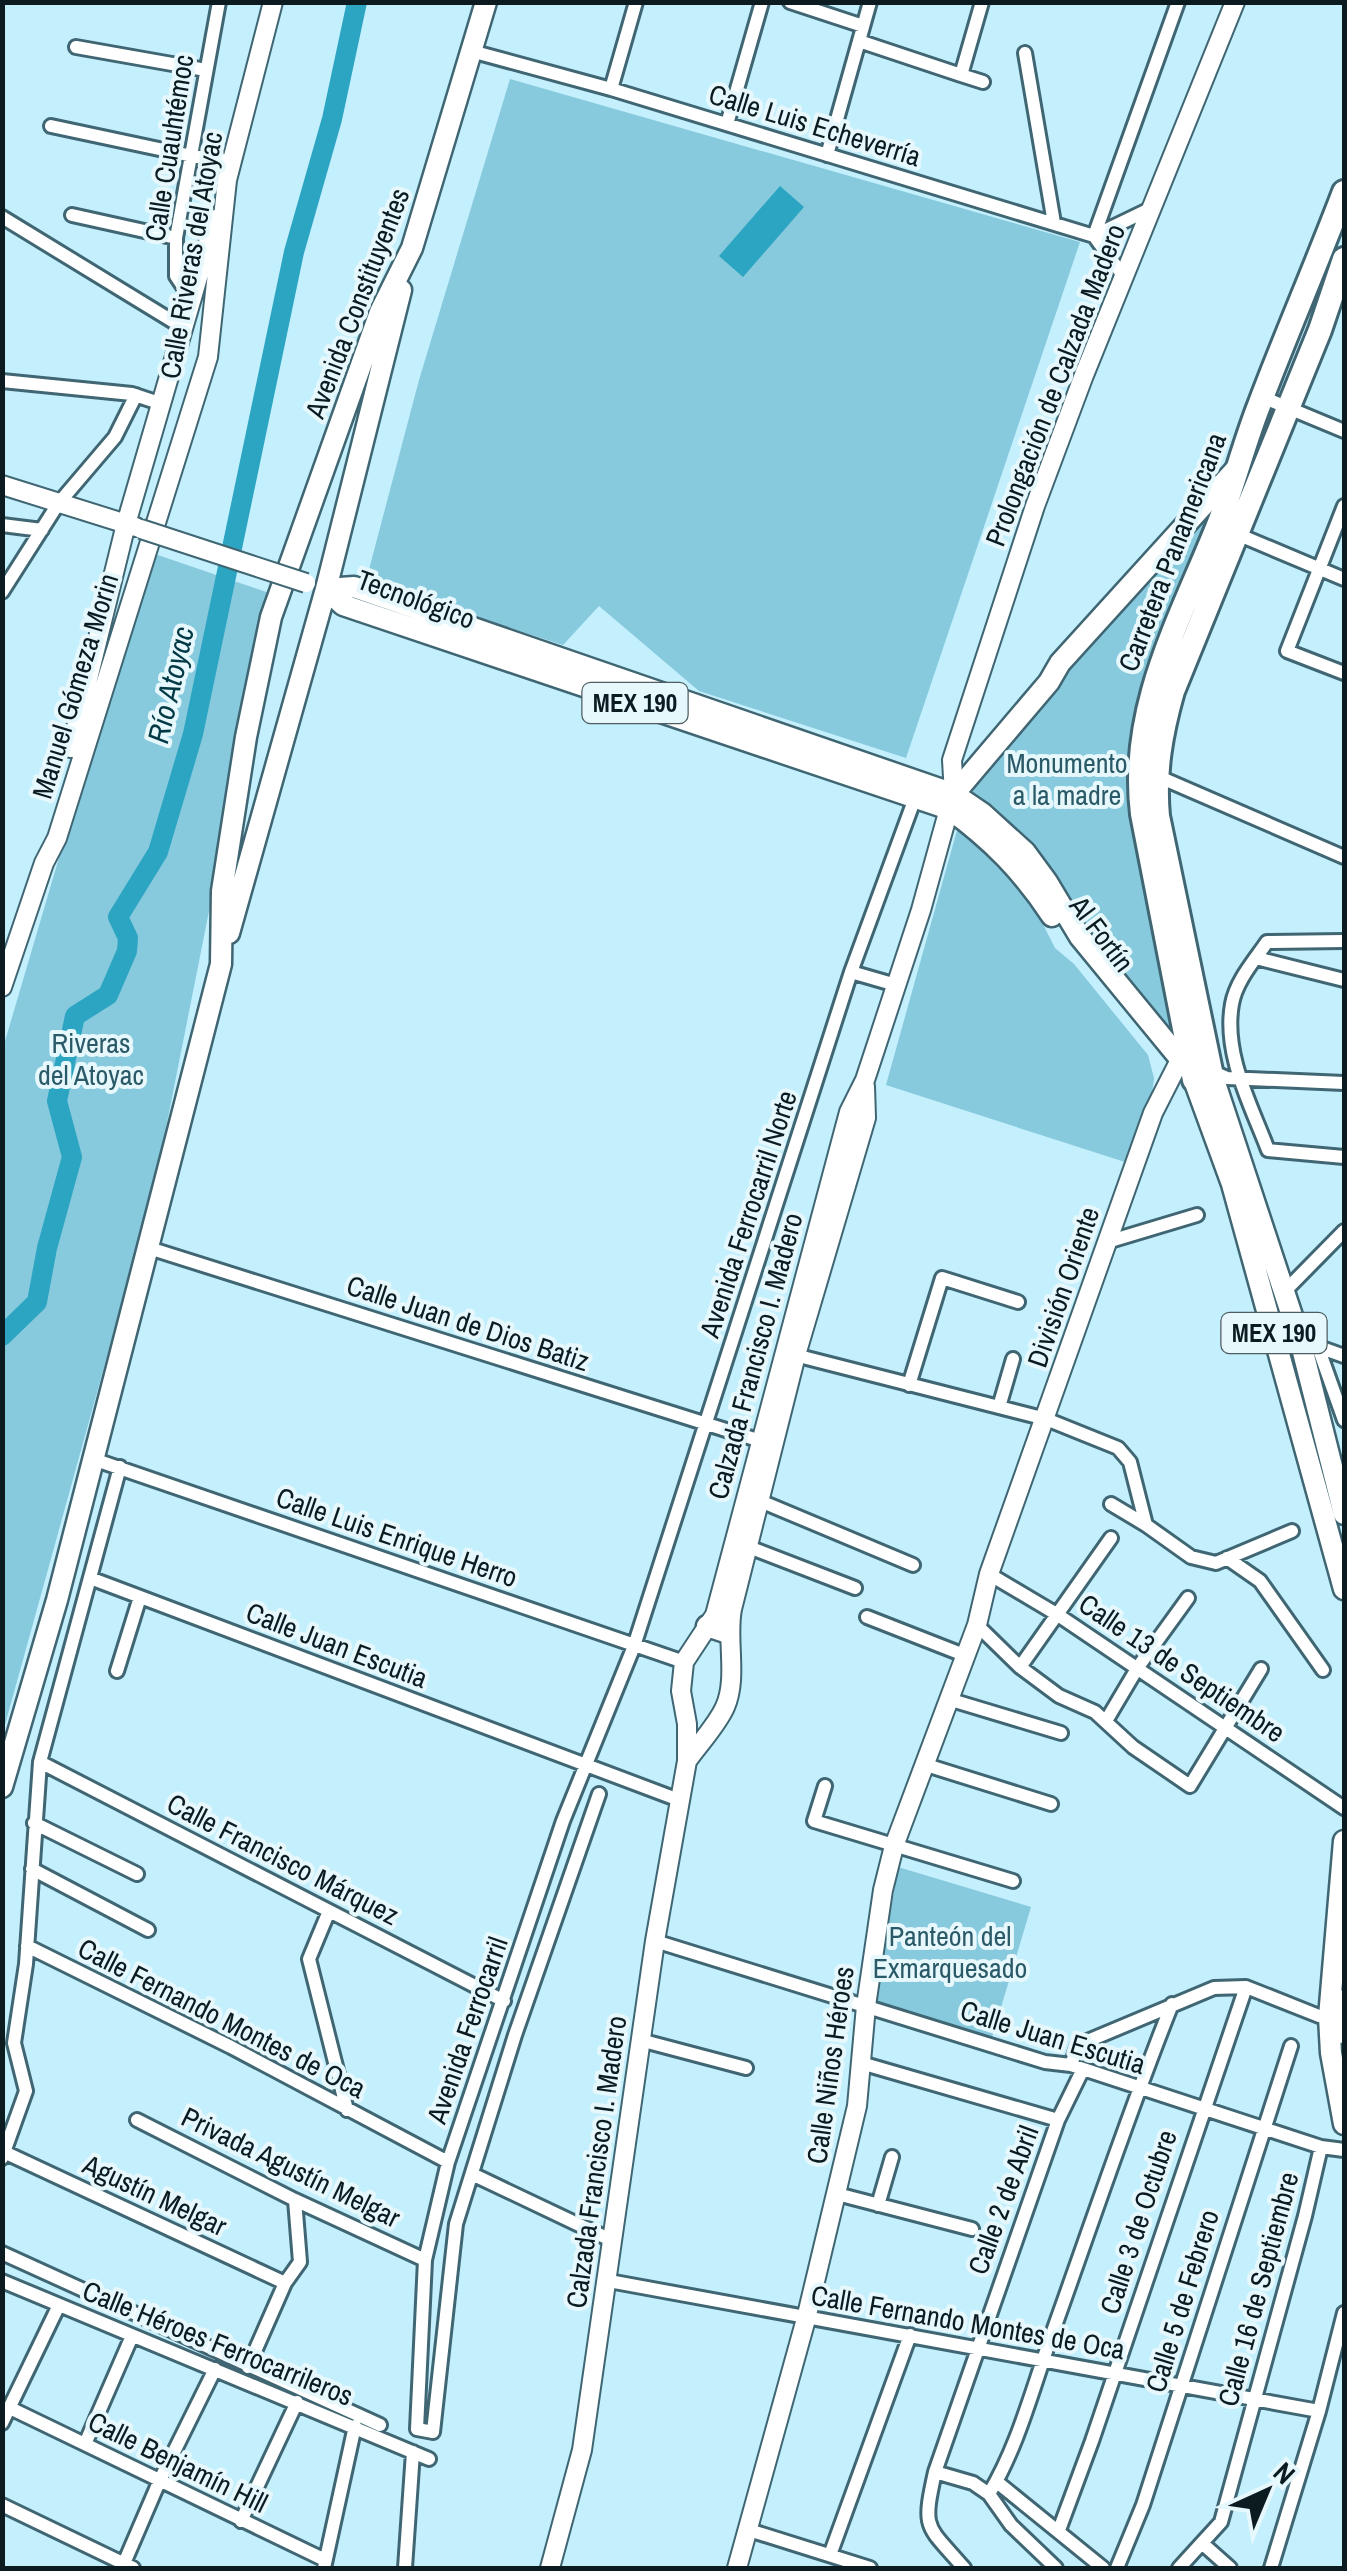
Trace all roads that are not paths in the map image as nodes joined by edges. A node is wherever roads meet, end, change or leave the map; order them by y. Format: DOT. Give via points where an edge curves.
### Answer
graph roads {
  1 [pos="219,2"];
  2 [pos="274,2"];
  3 [pos="486,2"];
  4 [pos="636,2"];
  5 [pos="762,2"];
  6 [pos="790,2"];
  7 [pos="870,2"];
  8 [pos="982,2"];
  9 [pos="1178,2"];
  10 [pos="1236,2"];
  11 [pos="863,26"];
  12 [pos="859,41"];
  13 [pos="76,47"];
  14 [pos="471,51"];
  15 [pos="1025,53"];
  16 [pos="206,70"];
  17 [pos="961,74"];
  18 [pos="983,82"];
  19 [pos="612,89"];
  20 [pos="727,124"];
  21 [pos="52,126"];
  22 [pos="828,154"];
  23 [pos="192,156"];
  24 [pos="232,161"];
  25 [pos="227,180"];
  26 [pos="1344,192"];
  27 [pos="1152,208"];
  28 [pos="72,216"];
  29 [pos="2,217"];
  30 [pos="1054,223"];
  31 [pos="1094,236"];
  32 [pos="176,238"];
  33 [pos="412,248"];
  34 [pos="1344,259"];
  35 [pos="1124,278"];
  36 [pos="190,297"];
  37 [pos="182,327"];
  38 [pos="2,381"];
  39 [pos="136,395"];
  40 [pos="1262,397"];
  41 [pos="162,404"];
  42 [pos="1289,408"];
  43 [pos="1344,431"];
  44 [pos="1238,468"];
  45 [pos="2,485"];
  46 [pos="58,504"];
  47 [pos="1344,506"];
  48 [pos="156,514"];
  49 [pos="2,525"];
  50 [pos="134,526"];
  51 [pos="42,530"];
  52 [pos="1236,534"];
  53 [pos="1319,569"];
  54 [pos="1344,579"];
  55 [pos="316,586"];
  56 [pos="2,592"];
  57 [pos="1344,673"];
  58 [pos="952,760"];
  59 [pos="1157,776"];
  60 [pos="921,792"];
  61 [pos="952,802"];
  62 [pos="1344,856"];
  63 [pos="44,863"];
  64 [pos="1344,941"];
  65 [pos="1256,958"];
  66 [pos="221,964"];
  67 [pos="852,972"];
  68 [pos="1344,980"];
  69 [pos="896,985"];
  70 [pos="2,987"];
  71 [pos="1200,1023"];
  72 [pos="1202,1070"];
  73 [pos="1344,1082"];
  74 [pos="1344,1157"];
  75 [pos="1198,1215"];
  76 [pos="1344,1231"];
  77 [pos="1107,1242"];
  78 [pos="150,1248"];
  79 [pos="928,1274"];
  80 [pos="942,1278"];
  81 [pos="1284,1292"];
  82 [pos="1018,1302"];
  83 [pos="1309,1344"];
  84 [pos="790,1354"];
  85 [pos="1344,1356"];
  86 [pos="1013,1358"];
  87 [pos="909,1385"];
  88 [pos="999,1407"];
  89 [pos="1046,1419"];
  90 [pos="1344,1420"];
  91 [pos="708,1425"];
  92 [pos="766,1443"];
  93 [pos="92,1459"];
  94 [pos="120,1466"];
  95 [pos="1341,1489"];
  96 [pos="758,1500"];
  97 [pos="1111,1504"];
  98 [pos="1344,1514"];
  99 [pos="1146,1524"];
  100 [pos="1292,1531"];
  101 [pos="1110,1538"];
  102 [pos="746,1546"];
  103 [pos="1226,1558"];
  104 [pos="913,1565"];
  105 [pos="989,1574"];
  106 [pos="90,1578"];
  107 [pos="855,1588"];
  108 [pos="1344,1589"];
  109 [pos="140,1597"];
  110 [pos="1188,1598"];
  111 [pos="1058,1614"];
  112 [pos="867,1617"];
  113 [pos="977,1625"];
  114 [pos="718,1630"];
  115 [pos="634,1646"];
  116 [pos="964,1655"];
  117 [pos="684,1662"];
  118 [pos="1020,1667"];
  119 [pos="1138,1668"];
  120 [pos="1261,1669"];
  121 [pos="1323,1670"];
  122 [pos="117,1671"];
  123 [pos="948,1700"];
  124 [pos="1106,1721"];
  125 [pos="1226,1726"];
  126 [pos="1061,1733"];
  127 [pos="687,1761"];
  128 [pos="40,1762"];
  129 [pos="587,1764"];
  130 [pos="923,1764"];
  131 [pos="825,1786"];
  132 [pos="2,1787"];
  133 [pos="599,1794"];
  134 [pos="680,1800"];
  135 [pos="1051,1804"];
  136 [pos="1344,1808"];
  137 [pos="34,1823"];
  138 [pos="1344,1841"];
  139 [pos="894,1846"];
  140 [pos="32,1870"];
  141 [pos="137,1874"];
  142 [pos="1013,1880"];
  143 [pos="328,1912"];
  144 [pos="148,1930"];
  145 [pos="655,1941"];
  146 [pos="27,1946"];
  147 [pos="1246,1987"];
  148 [pos="1344,2000"];
  149 [pos="504,2001"];
  150 [pos="1172,2004"];
  151 [pos="866,2006"];
  152 [pos="1329,2017"];
  153 [pos="640,2040"];
  154 [pos="1291,2046"];
  155 [pos="1344,2060"];
  156 [pos="862,2064"];
  157 [pos="1077,2067"];
  158 [pos="746,2068"];
  159 [pos="1138,2088"];
  160 [pos="347,2110"];
  161 [pos="1202,2110"];
  162 [pos="136,2120"];
  163 [pos="1058,2120"];
  164 [pos="1344,2124"];
  165 [pos="1263,2128"];
  166 [pos="1321,2147"];
  167 [pos="1344,2150"];
  168 [pos="4,2155"];
  169 [pos="892,2156"];
  170 [pos="448,2162"];
  171 [pos="472,2174"];
  172 [pos="837,2194"];
  173 [pos="296,2200"];
  174 [pos="878,2205"];
  175 [pos="972,2228"];
  176 [pos="612,2240"];
  177 [pos="2,2253"];
  178 [pos="425,2260"];
  179 [pos="2,2281"];
  180 [pos="608,2281"];
  181 [pos="285,2283"];
  182 [pos="59,2304"];
  183 [pos="1344,2313"];
  184 [pos="806,2319"];
  185 [pos="910,2335"];
  186 [pos="132,2336"];
  187 [pos="976,2347"];
  188 [pos="1043,2360"];
  189 [pos="248,2367"];
  190 [pos="215,2369"];
  191 [pos="1114,2373"];
  192 [pos="1182,2387"];
  193 [pos="1256,2400"];
  194 [pos="297,2402"];
  195 [pos="10,2408"];
  196 [pos="1319,2412"];
  197 [pos="2,2423"];
  198 [pos="380,2425"];
  199 [pos="355,2426"];
  200 [pos="85,2444"];
  201 [pos="413,2452"];
  202 [pos="430,2459"];
  203 [pos="935,2472"];
  204 [pos="160,2482"];
  205 [pos="993,2488"];
  206 [pos="2,2506"];
  207 [pos="241,2521"];
  208 [pos="748,2530"];
  209 [pos="1058,2530"];
  210 [pos="1203,2544"];
  211 [pos="830,2555"];
  212 [pos="325,2564"];
  213 [pos="848,2565"];
  214 [pos="127,2567"];
  215 [pos="405,2568"];
  216 [pos="550,2568"];
  217 [pos="737,2568"];
  218 [pos="870,2568"];
  219 [pos="964,2568"];
  220 [pos="1056,2568"];
  221 [pos="1103,2568"];
  222 [pos="1116,2568"];
  223 [pos="1179,2568"];
  224 [pos="1230,2568"];
  225 [pos="1270,2568"];
  1 -- 16 [label="street, Calle Cuauhtémoc"];
  2 -- 24 [label="main road, Calle Riveras del Atoyac"];
  3 -- 14 [label="main road, Avenida Constituyentes"];
  4 -- 19 [label="street"];
  5 -- 20 [label="street"];
  6 -- 11 [label="street"];
  7 -- 11 [label="street"];
  8 -- 17 [label="street"];
  9 -- 31 [label="street"];
  10 -- 27 [label="main road, Prolongación de Calzada Madero"];
  11 -- 12 [label="street"];
  12 -- 17 [label="street"];
  12 -- 22 [label="street"];
  13 -- 16 [label="street"];
  14 -- 19 [label="street, Calle Luis Echeverría"];
  14 -- 33 [label="main road, Avenida Constituyentes"];
  15 -- 30 [label="street"];
  16 -- 23 [label="street, Calle Cuauhtémoc"];
  17 -- 18 [label="street"];
  19 -- 20 [label="street, Calle Luis Echeverría"];
  20 -- 22 [label="street, Calle Luis Echeverría"];
  21 -- 23 [label="street"];
  22 -- 30 [label="street, Calle Luis Echeverría"];
  23 -- 24 [label="street"];
  23 -- 32 [label="street, Calle Cuauhtémoc"];
  24 -- 25 [label="main road, Calle Riveras del Atoyac"];
  25 -- 36 [label="main road"];
  25 -- 48 [label="main road, Calle Riveras del Atoyac" via="208,357"];
  26 -- 40 [label="highway, Carretera Panamericana / MEX 190"];
  27 -- 31 [label="street"];
  27 -- 35 [label="main road, Prolongación de Calzada Madero"];
  28 -- 32 [label="street"];
  29 -- 37 [label="street"];
  30 -- 31 [label="street, Calle Luis Echeverría"];
  31 -- 35 [label="street"];
  32 -- 36 [label="street, Calle Cuauhtémoc" via="176,276"];
  33 -- 55 [label="main road"];
  33 -- 66 [label="main road, Avenida Constituyentes" via="380,312 271,616 222,891"];
  34 -- 42 [label="highway, Carretera Panamericana / MEX 190"];
  35 -- 58 [label="main road, Prolongación de Calzada Madero" via="1035,506"];
  36 -- 37 [label="main road"];
  37 -- 41 [label="main road"];
  38 -- 39 [label="street"];
  39 -- 41 [label="street"];
  39 -- 46 [label="street" via="115,437"];
  40 -- 42 [label="street"];
  40 -- 44 [label="highway, Carretera Panamericana / MEX 190"];
  41 -- 50 [label="main road"];
  42 -- 43 [label="street"];
  42 -- 52 [label="highway, Carretera Panamericana / MEX 190"];
  44 -- 61 [label="main road, Calzada Francisco I. Madero / MEX 190" via="1060,663"];
  44 -- 72 [label="highway, Carretera Panamericana / MEX 190" via="1160,661 1142,731 1142,814"];
  45 -- 46 [label="main road"];
  46 -- 50 [label="main road"];
  46 -- 51 [label="street"];
  47 -- 53 [label="street"];
  48 -- 63 [label="main road, Manuel Gómeza Morin"];
  49 -- 51 [label="street"];
  50 -- 55 [label="main road, MEX 190, bridge"];
  50 -- 63 [label="main road"];
  51 -- 56 [label="street"];
  52 -- 53 [label="street"];
  52 -- 59 [label="highway, Carretera Panamericana / MEX 190" via="1172,691"];
  53 -- 54 [label="street"];
  53 -- 57 [label="street" via="1287,651"];
  55 -- 60 [label="main road, Tecnológico / MEX 190" via="343,605 508,650"];
  55 -- 66 [label="main road"];
  58 -- 60 [label="main road"];
  58 -- 61 [label="main road, Prolongación de Calzada Madero"];
  59 -- 62 [label="street"];
  59 -- 71 [label="highway, Carretera Panamericana / MEX 190" via="1158,816"];
  60 -- 61 [label="main road, Tecnológico / MEX 190"];
  60 -- 67 [label="street, Avenida Ferrocarril Norte"];
  61 -- 69 [label="main road, Calzada Francisco I. Madero"];
  61 -- 72 [label="main road, Al Fortín / MEX 190" via="982,813 1025,852 1073,928"];
  63 -- 70 [label="main road, Manuel Gómeza Morin"];
  64 -- 65 [label="street" via="1267,942"];
  65 -- 68 [label="street"];
  65 -- 72 [label="street" via="1232,1005 1234,1056"];
  66 -- 78 [label="main road"];
  67 -- 69 [label="street"];
  67 -- 91 [label="street, Avenida Ferrocarril Norte"];
  69 -- 84 [label="main road, Calzada Francisco I. Madero" via="865,1080 866,1118"];
  71 -- 72 [label="highway, Carretera Panamericana / MEX 190"];
  71 -- 72 [label="main road, División Oriente"];
  72 -- 73 [label="street"];
  72 -- 74 [label="street" via="1268,1150"];
  72 -- 77 [label="main road, División Oriente" via="1153,1113"];
  72 -- 81 [label="main road, MEX 190"];
  72 -- 108 [label="main road, MEX 190"];
  75 -- 77 [label="street"];
  76 -- 81 [label="street"];
  77 -- 89 [label="main road, División Oriente"];
  78 -- 91 [label="street, Calle Juan de Dios Batiz"];
  78 -- 93 [label="main road"];
  79 -- 80 [label="street"];
  80 -- 82 [label="street"];
  80 -- 87 [label="street"];
  81 -- 83 [label="main road, MEX 190"];
  83 -- 85 [label="street"];
  83 -- 90 [label="street"];
  83 -- 95 [label="main road, MEX 190"];
  84 -- 87 [label="street"];
  84 -- 92 [label="main road, Calzada Francisco I. Madero"];
  86 -- 88 [label="street"];
  87 -- 88 [label="street"];
  88 -- 89 [label="street"];
  89 -- 99 [label="street" via="1118,1448 1130,1462"];
  89 -- 105 [label="main road, División Oriente"];
  91 -- 92 [label="street, Calle Juan de Dios Batiz"];
  91 -- 115 [label="street, Avenida Ferrocarril Norte"];
  92 -- 96 [label="main road, Calzada Francisco I. Madero"];
  92 -- 114 [label="main road, Calzada Francisco I. Madero" via="715,1615"];
  93 -- 94 [label="street, Calle Luis Enrique Herro"];
  93 -- 132 [label="main road"];
  94 -- 106 [label="street"];
  94 -- 115 [label="street, Calle Luis Enrique Herro"];
  95 -- 98 [label="main road, MEX 190"];
  96 -- 102 [label="main road, Calzada Francisco I. Madero"];
  96 -- 104 [label="street"];
  97 -- 99 [label="street"];
  99 -- 103 [label="street" via="1191,1557 1216,1563"];
  100 -- 103 [label="street"];
  101 -- 111 [label="street"];
  102 -- 107 [label="street"];
  102 -- 114 [label="main road, Calzada Francisco I. Madero"];
  103 -- 121 [label="street" via="1260,1580"];
  105 -- 111 [label="street, Calle 13 de Septiembre"];
  105 -- 113 [label="main road, Calle Niños Héroes"];
  106 -- 109 [label="street, Calle Juan Escutia"];
  106 -- 128 [label="street"];
  109 -- 122 [label="street"];
  109 -- 129 [label="street, Calle Juan Escutia"];
  110 -- 119 [label="street"];
  111 -- 118 [label="street"];
  111 -- 119 [label="street, Calle 13 de Septiembre"];
  112 -- 116 [label="street"];
  113 -- 116 [label="main road, Calle Niños Héroes"];
  113 -- 118 [label="street"];
  114 -- 117 [label="main road, Calzada Francisco I. Madero"];
  114 -- 127 [label="main road, Calzada Francisco I. Madero" via="730,1673 726,1706"];
  115 -- 117 [label="street, Calle Luis Enrique Herro"];
  115 -- 129 [label="street, Avenida Ferrocarril"];
  116 -- 123 [label="main road, Calle Niños Héroes"];
  117 -- 127 [label="main road, Calzada Francisco I. Madero"];
  118 -- 124 [label="street"];
  119 -- 124 [label="street"];
  119 -- 125 [label="street, Calle 13 de Septiembre"];
  120 -- 125 [label="street"];
  123 -- 126 [label="street"];
  123 -- 130 [label="main road, Calle Niños Héroes"];
  124 -- 125 [label="street" via="1190,1786"];
  125 -- 136 [label="street, Calle 13 de Septiembre"];
  127 -- 134 [label="main road, Calzada Francisco I. Madero"];
  128 -- 137 [label="street"];
  128 -- 143 [label="street, Calle Francisco Márquez"];
  129 -- 134 [label="street, Calle Juan Escutia"];
  129 -- 149 [label="street, Avenida Ferrocarril"];
  130 -- 135 [label="street"];
  130 -- 139 [label="main road, Calle Niños Héroes"];
  131 -- 139 [label="street" via="814,1821"];
  133 -- 171 [label="street"];
  134 -- 145 [label="main road, Calzada Francisco I. Madero"];
  137 -- 140 [label="street"];
  137 -- 141 [label="street"];
  138 -- 152 [label="main road"];
  139 -- 142 [label="street"];
  139 -- 151 [label="main road, Calle Niños Héroes"];
  140 -- 144 [label="street"];
  140 -- 146 [label="street"];
  143 -- 149 [label="street, Calle Francisco Márquez"];
  143 -- 160 [label="street" via="309,1959"];
  145 -- 151 [label="street, Calle Juan Escutia"];
  145 -- 153 [label="main road, Calzada Francisco I. Madero"];
  146 -- 160 [label="street, Calle Fernando Montes de Oca"];
  146 -- 168 [label="street" via="14,2043 26,2091"];
  147 -- 150 [label="street" via="1214,1988"];
  147 -- 152 [label="street"];
  147 -- 161 [label="street, Calle 3 de Octubre"];
  148 -- 155 [label="main road"];
  149 -- 170 [label="street, Avenida Ferrocarril"];
  150 -- 157 [label="street" via="1078,2045"];
  150 -- 159 [label="street"];
  151 -- 156 [label="main road, Calle Niños Héroes"];
  151 -- 157 [label="street, Calle Juan Escutia"];
  152 -- 164 [label="main road"];
  153 -- 158 [label="street"];
  153 -- 176 [label="main road, Calzada Francisco I. Madero"];
  154 -- 165 [label="street, Calle 5 de Febrero"];
  156 -- 163 [label="street"];
  156 -- 172 [label="main road, Calle Niños Héroes"];
  157 -- 159 [label="street, Calle Juan Escutia"];
  157 -- 163 [label="street, Calle 2 de Abril"];
  159 -- 161 [label="street, Calle Juan Escutia"];
  159 -- 188 [label="street"];
  160 -- 170 [label="street, Calle Fernando Montes de Oca"];
  161 -- 165 [label="street, Calle Juan Escutia"];
  161 -- 191 [label="street, Calle 3 de Octubre"];
  162 -- 173 [label="street, Privada Agustín Melgar"];
  163 -- 187 [label="street, Calle 2 de Abril"];
  165 -- 166 [label="street, Calle Juan Escutia"];
  165 -- 192 [label="street, Calle 5 de Febrero"];
  166 -- 167 [label="street, Calle 16 de Septiembre"];
  166 -- 193 [label="street, Calle 16 de Septiembre"];
  168 -- 181 [label="street, Agustín Melgar"];
  169 -- 174 [label="street"];
  170 -- 178 [label="street, Avenida Ferrocarril"];
  171 -- 176 [label="street"];
  171 -- 178 [label="street, Avenida Ferrocarril" via="456,2224 432,2432 416,2429"];
  172 -- 174 [label="street"];
  172 -- 184 [label="main road, Calle Niños Héroes"];
  173 -- 178 [label="street, Privada Agustín Melgar"];
  173 -- 181 [label="street" via="300,2262"];
  174 -- 175 [label="street"];
  176 -- 180 [label="main road, Calzada Francisco I. Madero"];
  177 -- 189 [label="street"];
  179 -- 182 [label="street, Calle Héroes Ferrocarrileros"];
  180 -- 184 [label="street, Calle Fernando Montes de Oca"];
  180 -- 216 [label="main road, Calzada Francisco I. Madero" via="582,2450"];
  181 -- 189 [label="street"];
  182 -- 186 [label="street, Calle Héroes Ferrocarrileros"];
  182 -- 195 [label="street"];
  183 -- 196 [label="street"];
  184 -- 185 [label="street, Calle Fernando Montes de Oca"];
  184 -- 208 [label="main road, Calle Niños Héroes"];
  185 -- 187 [label="street, Calle Fernando Montes de Oca"];
  185 -- 211 [label="street"];
  186 -- 190 [label="street, Calle Héroes Ferrocarrileros"];
  186 -- 200 [label="street"];
  187 -- 188 [label="street, Calle Fernando Montes de Oca"];
  187 -- 203 [label="street, Calle 2 de Abril"];
  188 -- 191 [label="street, Calle Fernando Montes de Oca"];
  188 -- 205 [label="street"];
  189 -- 198 [label="street"];
  190 -- 194 [label="street, Calle Héroes Ferrocarrileros"];
  190 -- 204 [label="street"];
  191 -- 192 [label="street, Calle Fernando Montes de Oca"];
  191 -- 209 [label="street, Calle 3 de Octubre"];
  192 -- 193 [label="street, Calle Fernando Montes de Oca"];
  192 -- 222 [label="street, Calle 5 de Febrero"];
  193 -- 196 [label="street, Calle Fernando Montes de Oca"];
  193 -- 210 [label="street, Calle 16 de Septiembre" via="1220,2522"];
  194 -- 199 [label="street, Calle Héroes Ferrocarrileros"];
  194 -- 207 [label="street"];
  195 -- 197 [label="street"];
  195 -- 200 [label="street, Calle Benjamín Hill"];
  196 -- 225 [label="street"];
  199 -- 201 [label="street, Calle Héroes Ferrocarrileros"];
  199 -- 212 [label="street"];
  200 -- 204 [label="street, Calle Benjamín Hill"];
  201 -- 202 [label="street, Calle Héroes Ferrocarrileros"];
  201 -- 215 [label="street"];
  203 -- 205 [label="street"];
  203 -- 219 [label="street, Calle 2 de Abril" via="928,2527"];
  204 -- 207 [label="street, Calle Benjamín Hill"];
  204 -- 214 [label="street"];
  205 -- 209 [label="street"];
  205 -- 220 [label="street" via="1011,2525"];
  206 -- 214 [label="street"];
  207 -- 212 [label="street, Calle Benjamín Hill"];
  208 -- 211 [label="street"];
  208 -- 217 [label="main road, Calle Niños Héroes"];
  209 -- 221 [label="street"];
  210 -- 223 [label="street, Calle 16 de Septiembre"];
  210 -- 224 [label="street"];
  211 -- 213 [label="street"];
  213 -- 218 [label="street"];
}
